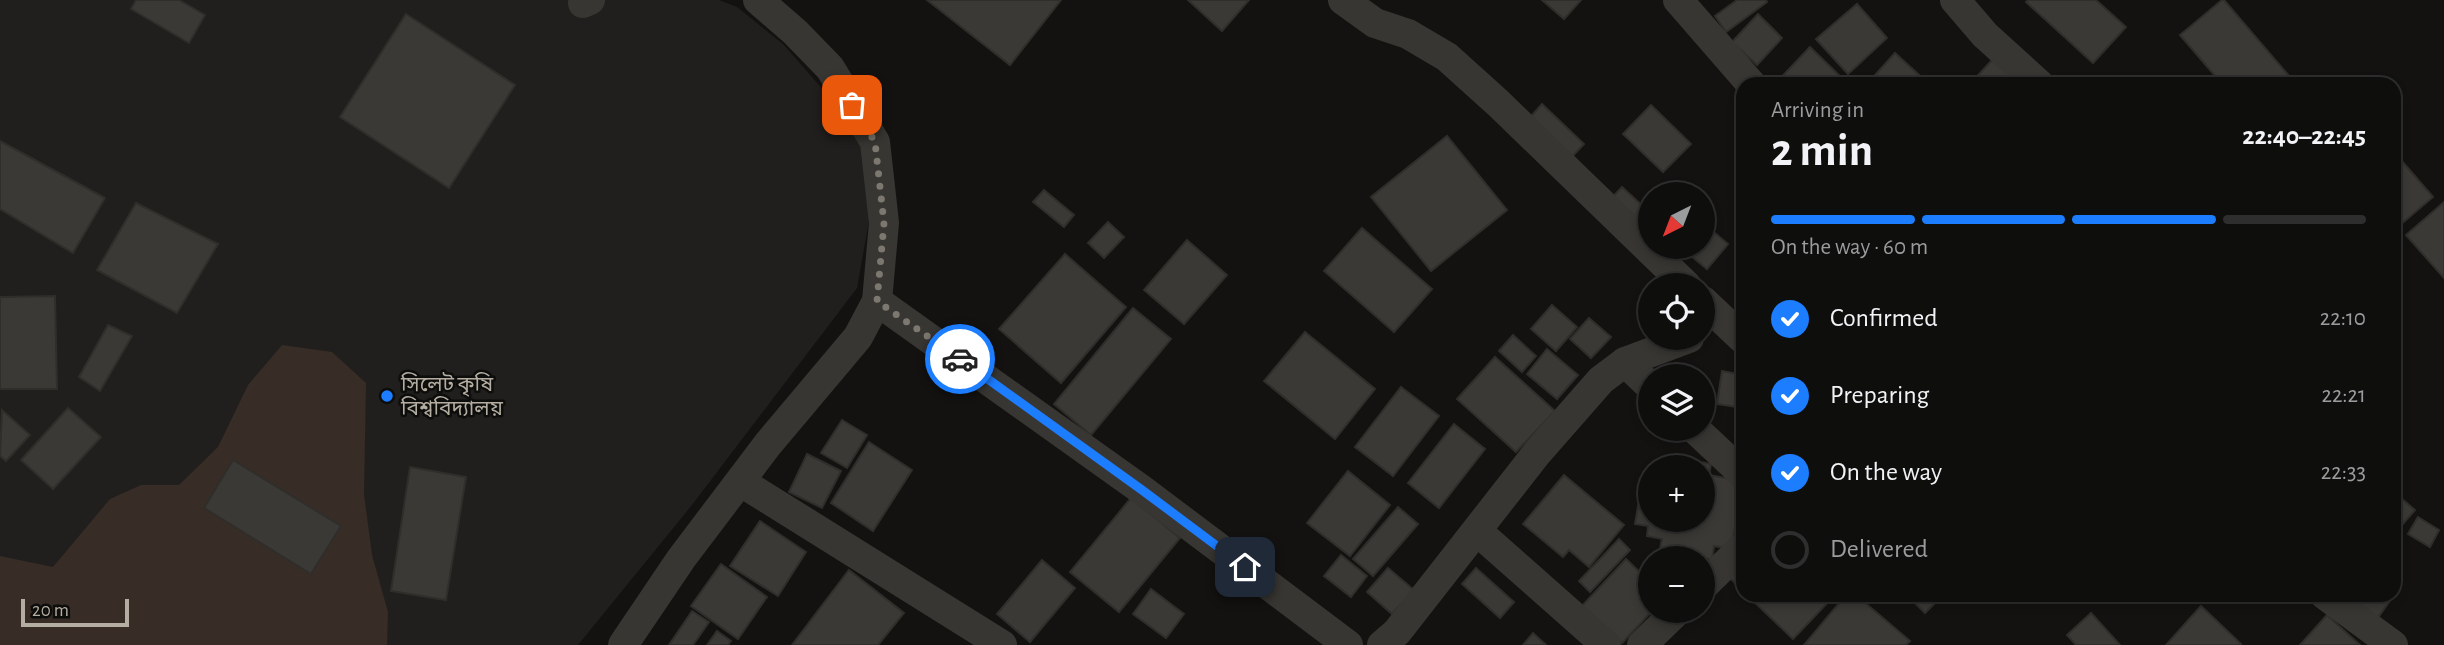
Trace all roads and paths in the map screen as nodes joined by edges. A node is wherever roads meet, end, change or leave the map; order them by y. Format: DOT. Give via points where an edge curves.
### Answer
graph roads {
  1 [pos="758,0"];
  2 [pos="1343,0"];
  3 [pos="1678,0"];
  4 [pos="1955,0"];
  5 [pos="1745,77"];
  6 [pos="2031,77"];
  7 [pos="1674,273"];
  8 [pos="877,301"];
  9 [pos="1715,312"];
  10 [pos="1736,332"];
  11 [pos="1715,334"];
  12 [pos="1736,337"];
  13 [pos="1657,350"];
  14 [pos="1625,362"];
  15 [pos="1638,374"];
  16 [pos="1708,441"];
  17 [pos="1736,467"];
  18 [pos="741,482"];
  19 [pos="1477,531"];
  20 [pos="1736,554"];
  21 [pos="1715,574"];
  22 [pos="2335,602"];
  23 [pos="1665,623"];
  24 [pos="623,645"];
  25 [pos="1002,645"];
  26 [pos="1348,645"];
  27 [pos="1382,645"];
  28 [pos="1605,645"];
  29 [pos="1642,645"];
  30 [pos="2393,645"];
  1 -- 8 [label="street" via="830,68 875,142 884,223"];
  2 -- 7 [label="street" via="1375,23 1408,34 1447,57"];
  3 -- 5 [label="street"];
  4 -- 6 [label="street"];
  8 -- 18 [label="street" via="858,337"];
  8 -- 26 [label="street" via="1132,482"];
  9 -- 10 [label="street"];
  11 -- 12 [label="street"];
  13 -- 14 [label="street"];
  14 -- 15 [label="street"];
  14 -- 19 [label="street" via="1601,380 1565,421"];
  16 -- 17 [label="street"];
  18 -- 24 [label="street"];
  18 -- 25 [label="street"];
  19 -- 27 [label="street"];
  19 -- 28 [label="street"];
  20 -- 21 [label="street"];
  22 -- 30 [label="street"];
  23 -- 29 [label="street"];
}
